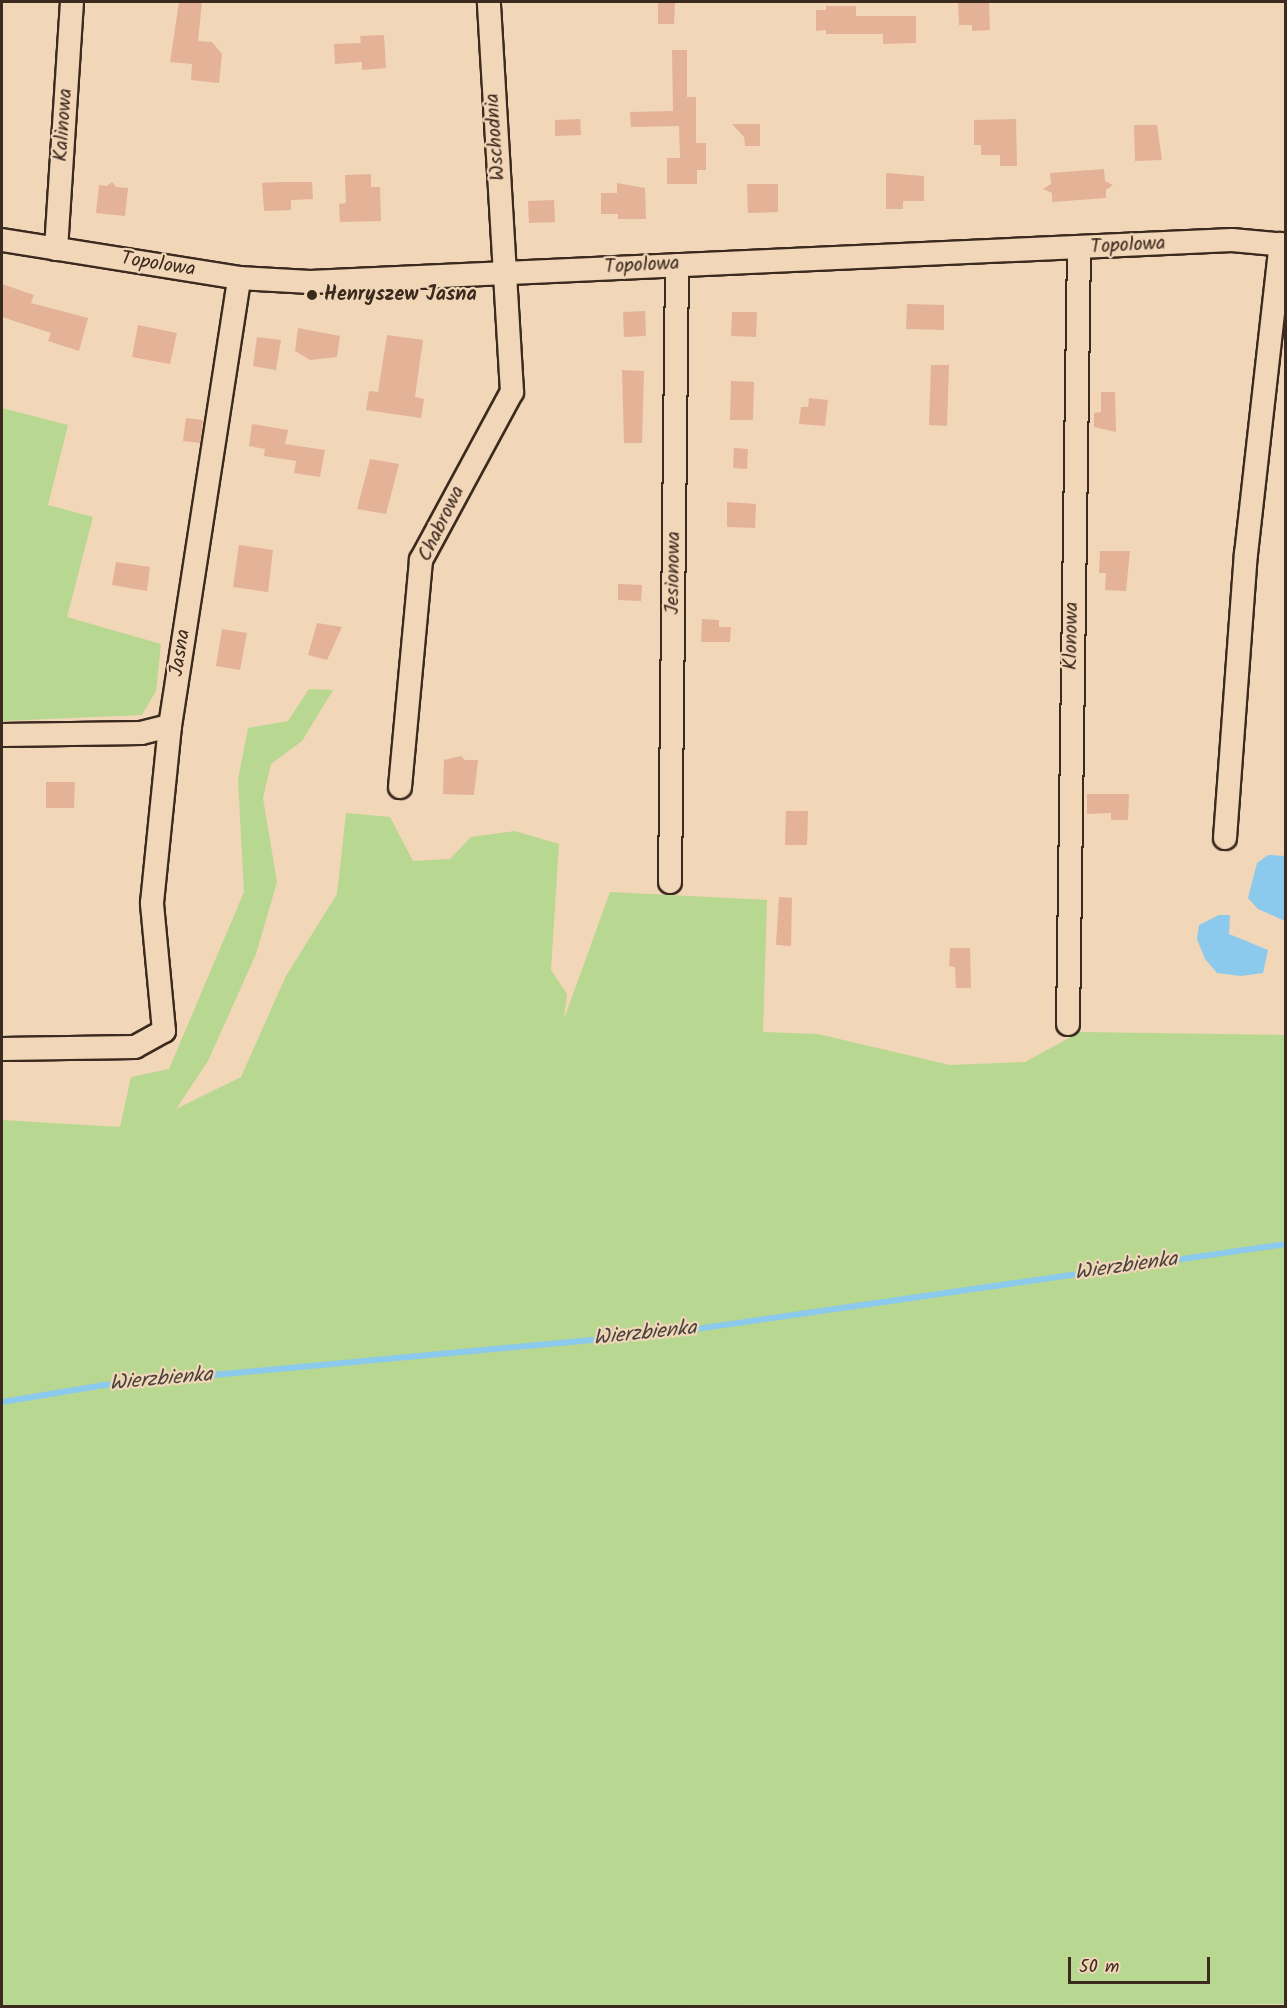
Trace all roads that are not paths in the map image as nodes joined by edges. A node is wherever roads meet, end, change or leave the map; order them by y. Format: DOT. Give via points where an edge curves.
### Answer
graph roads {
  1 [pos="72,2"];
  2 [pos="489,2"];
  3 [pos="2,240"];
  4 [pos="1283,244"];
  5 [pos="1079,248"];
  6 [pos="56,249"];
  7 [pos="677,265"];
  8 [pos="507,273"];
  9 [pos="239,278"];
  10 [pos="170,726"];
  11 [pos="2,735"];
  12 [pos="400,787"];
  13 [pos="1225,838"];
  14 [pos="670,882"];
  15 [pos="1068,1024"];
  16 [pos="2,1049"];
  1 -- 6 [label="street, Kalinowa"];
  2 -- 8 [label="street, Wschodnia" via="493,115"];
  3 -- 6 [label="street, Topolowa"];
  4 -- 5 [label="street, Topolowa" via="1233,240"];
  4 -- 13 [label="street" via="1246,554"];
  5 -- 7 [label="street, Topolowa"];
  5 -- 15 [label="street, Klonowa"];
  6 -- 9 [label="street, Topolowa"];
  7 -- 8 [label="street, Topolowa"];
  7 -- 14 [label="street, Jesionowa"];
  8 -- 9 [label="street, Topolowa" via="310,282"];
  8 -- 12 [label="street, Chabrowa" via="512,392 421,560"];
  9 -- 10 [label="street, Jasna"];
  10 -- 11 [label="street" via="141,733"];
  10 -- 16 [label="street, Jasna" via="153,903 164,1031 135,1047"];
}
